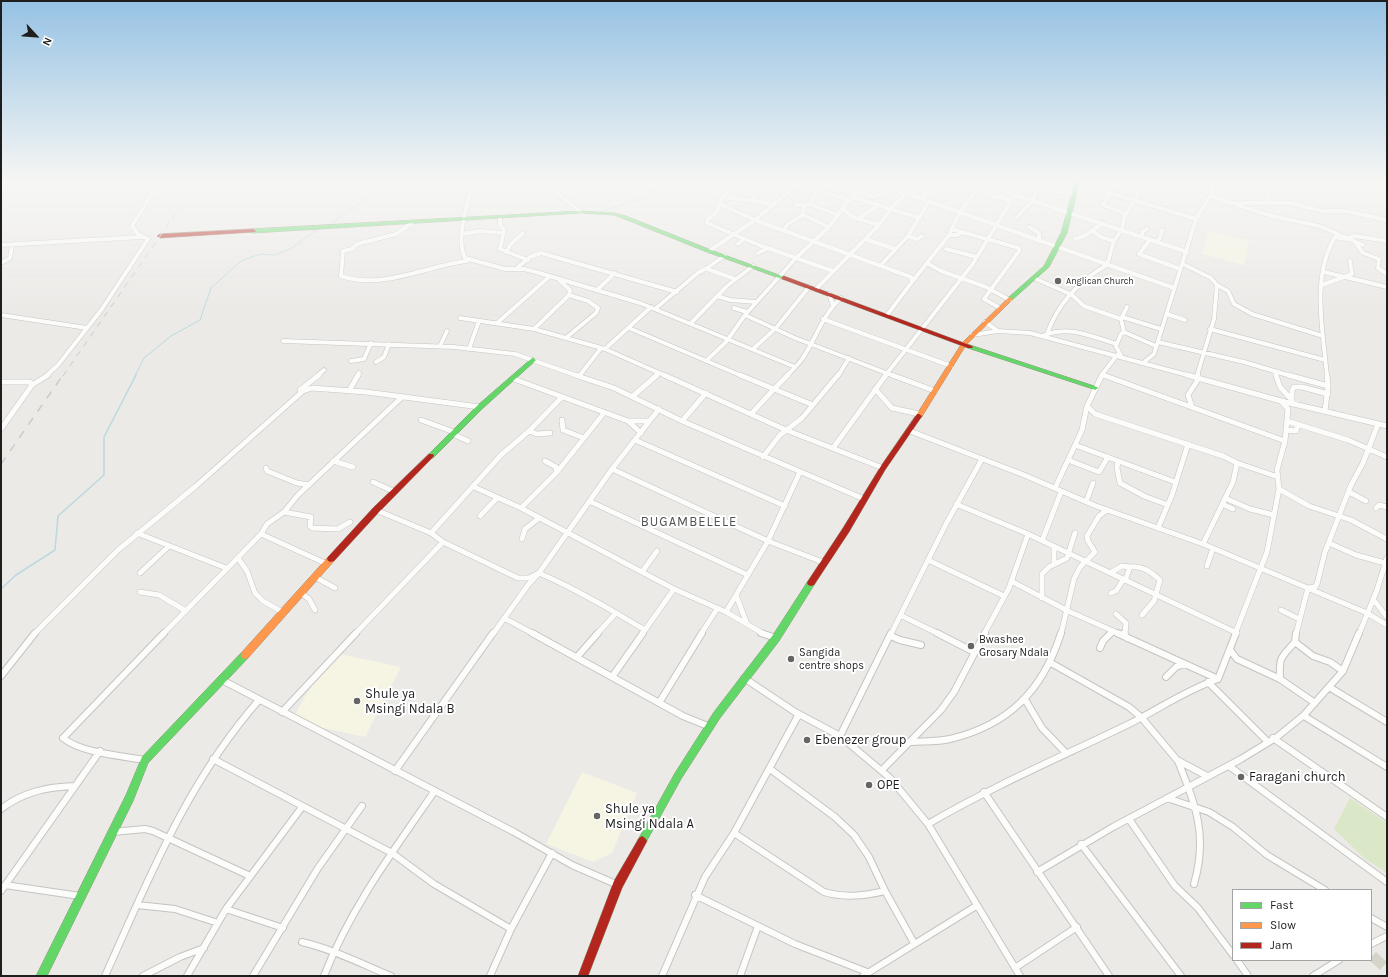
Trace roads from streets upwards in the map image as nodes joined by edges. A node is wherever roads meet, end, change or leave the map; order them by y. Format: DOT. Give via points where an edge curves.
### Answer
graph roads {
  1 [pos="879,225"];
  2 [pos="132,226"];
  3 [pos="362,226"];
  4 [pos="408,226"];
  5 [pos="463,226"];
  6 [pos="502,226"];
  7 [pos="646,226"];
  8 [pos="714,226"];
  9 [pos="746,226"];
  10 [pos="771,226"];
  11 [pos="787,226"];
  12 [pos="826,226"];
  13 [pos="915,226"];
  14 [pos="953,226"];
  15 [pos="997,226"];
  16 [pos="1066,226"];
  17 [pos="1099,226"];
  18 [pos="1111,226"];
  19 [pos="1123,226"];
  20 [pos="1194,226"];
  21 [pos="1316,226"];
  22 [pos="829,227"];
  23 [pos="1029,227"];
  24 [pos="951,229"];
  25 [pos="1122,229"];
  26 [pos="1147,229"];
  27 [pos="783,230"];
  28 [pos="1091,230"];
  29 [pos="1162,230"];
  30 [pos="962,232"];
  31 [pos="503,233"];
  32 [pos="523,233"];
  33 [pos="462,234"];
  34 [pos="733,234"];
  35 [pos="949,235"];
  36 [pos="144,236"];
  37 [pos="160,236"];
  38 [pos="908,236"];
  39 [pos="922,236"];
  40 [pos="1142,236"];
  41 [pos="1160,237"];
  42 [pos="1349,238"];
  43 [pos="744,239"];
  44 [pos="865,239"];
  45 [pos="1075,239"];
  46 [pos="1151,239"];
  47 [pos="814,240"];
  48 [pos="988,240"];
  49 [pos="1039,241"];
  50 [pos="1114,241"];
  51 [pos="1156,241"];
  52 [pos="1355,242"];
  53 [pos="1387,242"];
  54 [pos="1162,243"];
  55 [pos="738,244"];
  56 [pos="1,245"];
  57 [pos="12,245"];
  58 [pos="1363,245"];
  59 [pos="1058,246"];
  60 [pos="768,248"];
  61 [pos="894,249"];
  62 [pos="946,249"];
  63 [pos="1187,250"];
  64 [pos="708,251"];
  65 [pos="506,252"];
  66 [pos="758,253"];
  67 [pos="850,253"];
  68 [pos="725,256"];
  69 [pos="977,257"];
  70 [pos="796,258"];
  71 [pos="528,260"];
  72 [pos="472,261"];
  73 [pos="1350,261"];
  74 [pos="1,263"];
  75 [pos="927,263"];
  76 [pos="1183,264"];
  77 [pos="1107,265"];
  78 [pos="753,266"];
  79 [pos="880,266"];
  80 [pos="515,269"];
  81 [pos="707,269"];
  82 [pos="1180,269"];
  83 [pos="833,271"];
  84 [pos="615,272"];
  85 [pos="1324,272"];
  86 [pos="1387,274"];
  87 [pos="550,276"];
  88 [pos="779,276"];
  89 [pos="917,276"];
  90 [pos="910,277"];
  91 [pos="1344,277"];
  92 [pos="557,278"];
  93 [pos="961,278"];
  94 [pos="1034,278"];
  95 [pos="735,279"];
  96 [pos="912,282"];
  97 [pos="1217,285"];
  98 [pos="1322,285"];
  99 [pos="1387,287"];
  100 [pos="812,288"];
  101 [pos="1174,288"];
  102 [pos="990,289"];
  103 [pos="597,290"];
  104 [pos="677,292"];
  105 [pos="829,294"];
  106 [pos="1070,294"];
  107 [pos="569,295"];
  108 [pos="717,296"];
  109 [pos="841,298"];
  110 [pos="1010,300"];
  111 [pos="756,302"];
  112 [pos="833,305"];
  113 [pos="1127,307"];
  114 [pos="653,308"];
  115 [pos="734,308"];
  116 [pos="1000,308"];
  117 [pos="746,314"];
  118 [pos="1167,314"];
  119 [pos="1,315"];
  120 [pos="887,315"];
  121 [pos="460,318"];
  122 [pos="1121,318"];
  123 [pos="824,320"];
  124 [pos="1185,320"];
  125 [pos="480,321"];
  126 [pos="984,322"];
  127 [pos="497,323"];
  128 [pos="691,323"];
  129 [pos="87,328"];
  130 [pos="629,328"];
  131 [pos="776,328"];
  132 [pos="1210,328"];
  133 [pos="534,329"];
  134 [pos="922,329"];
  135 [pos="1161,329"];
  136 [pos="447,331"];
  137 [pos="998,331"];
  138 [pos="1124,332"];
  139 [pos="972,335"];
  140 [pos="1047,336"];
  141 [pos="1323,336"];
  142 [pos="567,338"];
  143 [pos="729,338"];
  144 [pos="283,341"];
  145 [pos="810,342"];
  146 [pos="371,343"];
  147 [pos="389,344"];
  148 [pos="964,344"];
  149 [pos="1117,344"];
  150 [pos="1157,344"];
  151 [pos="440,346"];
  152 [pos="470,349"];
  153 [pos="603,349"];
  154 [pos="752,349"];
  155 [pos="907,350"];
  156 [pos="1202,353"];
  157 [pos="1119,356"];
  158 [pos="849,358"];
  159 [pos="533,360"];
  160 [pos="1325,360"];
  161 [pos="351,361"];
  162 [pos="706,361"];
  163 [pos="376,362"];
  164 [pos="1144,362"];
  165 [pos="951,366"];
  166 [pos="796,367"];
  167 [pos="324,370"];
  168 [pos="1275,371"];
  169 [pos="658,372"];
  170 [pos="359,373"];
  171 [pos="888,373"];
  172 [pos="1102,374"];
  173 [pos="580,375"];
  174 [pos="1198,377"];
  175 [pos="514,379"];
  176 [pos="1,382"];
  177 [pos="32,385"];
  178 [pos="1328,386"];
  179 [pos="1095,388"];
  180 [pos="774,389"];
  181 [pos="875,389"];
  182 [pos="935,390"];
  183 [pos="349,391"];
  184 [pos="299,393"];
  185 [pos="706,393"];
  186 [pos="1328,394"];
  187 [pos="633,396"];
  188 [pos="402,397"];
  189 [pos="561,398"];
  190 [pos="1282,401"];
  191 [pos="1292,402"];
  192 [pos="813,405"];
  193 [pos="1087,406"];
  194 [pos="480,407"];
  195 [pos="1192,407"];
  196 [pos="659,409"];
  197 [pos="1288,409"];
  198 [pos="1326,409"];
  199 [pos="604,413"];
  200 [pos="752,413"];
  201 [pos="919,414"];
  202 [pos="421,420"];
  203 [pos="562,420"];
  204 [pos="628,421"];
  205 [pos="649,421"];
  206 [pos="682,421"];
  207 [pos="1287,421"];
  208 [pos="1298,424"];
  209 [pos="1378,424"];
  210 [pos="1387,426"];
  211 [pos="1,429"];
  212 [pos="786,430"];
  213 [pos="1286,430"];
  214 [pos="529,431"];
  215 [pos="910,431"];
  216 [pos="454,433"];
  217 [pos="550,433"];
  218 [pos="641,433"];
  219 [pos="584,438"];
  220 [pos="635,440"];
  221 [pos="468,441"];
  222 [pos="1285,441"];
  223 [pos="839,442"];
  224 [pos="1075,444"];
  225 [pos="1188,444"];
  226 [pos="833,448"];
  227 [pos="1368,448"];
  228 [pos="845,453"];
  229 [pos="763,457"];
  230 [pos="1108,457"];
  231 [pos="1387,457"];
  232 [pos="982,459"];
  233 [pos="1068,460"];
  234 [pos="333,461"];
  235 [pos="1118,461"];
  236 [pos="545,462"];
  237 [pos="1237,463"];
  238 [pos="353,467"];
  239 [pos="266,468"];
  240 [pos="883,468"];
  241 [pos="612,469"];
  242 [pos="557,472"];
  243 [pos="800,472"];
  244 [pos="1278,478"];
  245 [pos="373,482"];
  246 [pos="1176,482"];
  247 [pos="1092,483"];
  248 [pos="309,485"];
  249 [pos="474,487"];
  250 [pos="1055,488"];
  251 [pos="1279,489"];
  252 [pos="395,492"];
  253 [pos="1061,492"];
  254 [pos="1349,492"];
  255 [pos="497,498"];
  256 [pos="1224,498"];
  257 [pos="864,499"];
  258 [pos="589,501"];
  259 [pos="1086,502"];
  260 [pos="1366,502"];
  261 [pos="956,504"];
  262 [pos="1222,504"];
  263 [pos="1168,505"];
  264 [pos="785,506"];
  265 [pos="1387,507"];
  266 [pos="521,508"];
  267 [pos="1376,508"];
  268 [pos="1233,509"];
  269 [pos="376,510"];
  270 [pos="1107,510"];
  271 [pos="284,512"];
  272 [pos="1274,515"];
  273 [pos="480,516"];
  274 [pos="1340,516"];
  275 [pos="538,519"];
  276 [pos="350,522"];
  277 [pos="1158,528"];
  278 [pos="567,532"];
  279 [pos="137,533"];
  280 [pos="431,533"];
  281 [pos="1075,533"];
  282 [pos="261,534"];
  283 [pos="1028,534"];
  284 [pos="522,539"];
  285 [pos="1387,539"];
  286 [pos="768,540"];
  287 [pos="1042,541"];
  288 [pos="443,542"];
  289 [pos="1329,543"];
  290 [pos="1204,544"];
  291 [pos="169,546"];
  292 [pos="1054,547"];
  293 [pos="1213,548"];
  294 [pos="657,551"];
  295 [pos="1070,553"];
  296 [pos="238,558"];
  297 [pos="928,560"];
  298 [pos="1386,560"];
  299 [pos="1086,562"];
  300 [pos="825,563"];
  301 [pos="327,564"];
  302 [pos="1054,564"];
  303 [pos="1207,566"];
  304 [pos="1130,567"];
  305 [pos="226,568"];
  306 [pos="1262,568"];
  307 [pos="642,572"];
  308 [pos="140,573"];
  309 [pos="539,573"];
  310 [pos="1110,573"];
  311 [pos="748,575"];
  312 [pos="315,577"];
  313 [pos="522,578"];
  314 [pos="1124,580"];
  315 [pos="1011,581"];
  316 [pos="528,585"];
  317 [pos="335,588"];
  318 [pos="1308,588"];
  319 [pos="674,589"];
  320 [pos="140,592"];
  321 [pos="301,593"];
  322 [pos="1111,593"];
  323 [pos="736,595"];
  324 [pos="1004,596"];
  325 [pos="1156,596"];
  326 [pos="1042,598"];
  327 [pos="1373,599"];
  328 [pos="718,609"];
  329 [pos="315,610"];
  330 [pos="1282,610"];
  331 [pos="186,611"];
  332 [pos="1068,611"];
  333 [pos="726,612"];
  334 [pos="284,613"];
  335 [pos="616,613"];
  336 [pos="1368,613"];
  337 [pos="1116,614"];
  338 [pos="1142,614"];
  339 [pos="902,616"];
  340 [pos="1387,617"];
  341 [pos="504,618"];
  342 [pos="1299,618"];
  343 [pos="747,624"];
  344 [pos="1387,624"];
  345 [pos="645,630"];
  346 [pos="1113,632"];
  347 [pos="1237,633"];
  348 [pos="891,636"];
  349 [pos="776,638"];
  350 [pos="1127,638"];
  351 [pos="1295,642"];
  352 [pos="921,645"];
  353 [pos="1100,648"];
  354 [pos="1230,650"];
  355 [pos="974,652"];
  356 [pos="577,657"];
  357 [pos="1051,663"];
  358 [pos="1184,664"];
  359 [pos="1279,671"];
  360 [pos="1343,671"];
  361 [pos="1269,675"];
  362 [pos="1,676"];
  363 [pos="612,676"];
  364 [pos="1166,677"];
  365 [pos="744,678"];
  366 [pos="1218,679"];
  367 [pos="222,680"];
  368 [pos="1280,680"];
  369 [pos="1208,682"];
  370 [pos="1329,687"];
  371 [pos="259,700"];
  372 [pos="1026,701"];
  373 [pos="659,703"];
  374 [pos="1315,703"];
  375 [pos="282,712"];
  376 [pos="799,714"];
  377 [pos="1141,716"];
  378 [pos="1304,716"];
  379 [pos="1387,722"];
  380 [pos="710,727"];
  381 [pos="840,736"];
  382 [pos="1271,740"];
  383 [pos="910,742"];
  384 [pos="100,751"];
  385 [pos="1066,752"];
  386 [pos="213,758"];
  387 [pos="145,760"];
  388 [pos="1177,760"];
  389 [pos="1229,766"];
  390 [pos="1387,767"];
  391 [pos="770,769"];
  392 [pos="882,770"];
  393 [pos="395,771"];
  394 [pos="1207,776"];
  395 [pos="74,786"];
  396 [pos="1188,786"];
  397 [pos="434,792"];
  398 [pos="984,792"];
  399 [pos="1167,798"];
  400 [pos="362,806"];
  401 [pos="1195,806"];
  402 [pos="302,807"];
  403 [pos="1,809"];
  404 [pos="1387,818"];
  405 [pos="1128,819"];
  406 [pos="928,824"];
  407 [pos="344,828"];
  408 [pos="112,832"];
  409 [pos="734,833"];
  410 [pos="168,837"];
  411 [pos="1081,844"];
  412 [pos="392,853"];
  413 [pos="552,853"];
  414 [pos="1037,872"];
  415 [pos="250,876"];
  416 [pos="1387,882"];
  417 [pos="1194,884"];
  418 [pos="618,885"];
  419 [pos="3,888"];
  420 [pos="1323,889"];
  421 [pos="885,891"];
  422 [pos="695,895"];
  423 [pos="80,896"];
  424 [pos="137,905"];
  425 [pos="976,906"];
  426 [pos="226,909"];
  427 [pos="1372,919"];
  428 [pos="218,923"];
  429 [pos="758,926"];
  430 [pos="1077,927"];
  431 [pos="283,928"];
  432 [pos="511,928"];
  433 [pos="1387,928"];
  434 [pos="1387,936"];
  435 [pos="302,942"];
  436 [pos="914,943"];
  437 [pos="1372,944"];
  438 [pos="204,948"];
  439 [pos="333,953"];
  440 [pos="1232,954"];
  441 [pos="1238,961"];
  442 [pos="1337,961"];
  443 [pos="1015,968"];
  444 [pos="865,974"];
  445 [pos="41,976"];
  446 [pos="105,976"];
  447 [pos="143,976"];
  448 [pos="187,976"];
  449 [pos="254,976"];
  450 [pos="324,976"];
  451 [pos="391,976"];
  452 [pos="490,976"];
  453 [pos="583,976"];
  454 [pos="662,976"];
  455 [pos="740,976"];
  456 [pos="1020,976"];
  457 [pos="1109,976"];
  458 [pos="1181,976"];
  459 [pos="1248,976"];
  460 [pos="1313,976"];
  1 -- 44 [label="street"];
  2 -- 36 [label="street" via="138,234"];
  3 -- 37 [label="street"];
  4 -- 72 [label="street" via="397,234 357,244 353,249 343,251 341,276 350,280 389,280 449,262"];
  5 -- 33 [label="street"];
  6 -- 31 [label="street"];
  7 -- 64 [label="street"];
  8 -- 34 [label="street"];
  9 -- 34 [label="street"];
  10 -- 27 [label="street"];
  11 -- 27 [label="street"];
  12 -- 22 [label="street"];
  13 -- 38 [label="street"];
  14 -- 24 [label="street"];
  15 -- 48 [label="street"];
  15 -- 49 [label="street"];
  16 -- 59 [label="street"];
  17 -- 28 [label="street"];
  18 -- 25 [label="street"];
  19 -- 25 [label="street"];
  20 -- 63 [label="street"];
  21 -- 42 [label="street"];
  22 -- 47 [label="street"];
  23 -- 49 [label="street" via="1039,233"];
  24 -- 30 [label="street"];
  24 -- 35 [label="street"];
  25 -- 40 [label="street"];
  25 -- 50 [label="street"];
  26 -- 40 [label="street" via="1142,232"];
  27 -- 47 [label="street"];
  28 -- 45 [label="street"];
  28 -- 50 [label="street" via="1101,237"];
  29 -- 41 [label="street"];
  30 -- 35 [label="street"];
  30 -- 48 [label="street"];
  31 -- 33 [label="street" via="479,231"];
  31 -- 65 [label="street" via="500,248"];
  32 -- 65 [label="street"];
  33 -- 72 [label="street" via="463,256"];
  34 -- 43 [label="street"];
  34 -- 64 [label="street"];
  35 -- 75 [label="street"];
  36 -- 57 [label="street" via="54,240"];
  36 -- 129 [label="street" via="148,240"];
  38 -- 39 [label="street" via="917,239"];
  38 -- 61 [label="street"];
  40 -- 46 [label="street"];
  41 -- 51 [label="street"];
  41 -- 54 [label="street"];
  42 -- 52 [label="street"];
  42 -- 53 [label="street" via="1355,236"];
  42 -- 85 [label="street" via="1333,238"];
  43 -- 55 [label="street"];
  43 -- 60 [label="street"];
  44 -- 61 [label="street"];
  44 -- 67 [label="street"];
  46 -- 51 [label="street"];
  46 -- 82 [label="street" via="1139,254"];
  47 -- 67 [label="street"];
  47 -- 70 [label="street"];
  48 -- 69 [label="street"];
  48 -- 102 [label="street" via="1019,249"];
  49 -- 59 [label="street"];
  50 -- 77 [label="street"];
  51 -- 54 [label="street"];
  52 -- 58 [label="street"];
  52 -- 86 [label="street" via="1363,253 1379,259 1378,268"];
  54 -- 63 [label="street"];
  56 -- 57 [label="street"];
  57 -- 74 [label="street" via="10,258"];
  59 -- 77 [label="street"];
  59 -- 94 [label="street" via="1046,267"];
  60 -- 66 [label="street"];
  60 -- 70 [label="street"];
  61 -- 79 [label="street"];
  62 -- 69 [label="street"];
  63 -- 76 [label="street"];
  64 -- 68 [label="street"];
  65 -- 71 [label="street"];
  67 -- 79 [label="street"];
  67 -- 83 [label="street"];
  68 -- 78 [label="street"];
  68 -- 81 [label="street"];
  69 -- 93 [label="street"];
  70 -- 83 [label="street"];
  70 -- 88 [label="street"];
  71 -- 80 [label="street"];
  71 -- 84 [label="street" via="541,253"];
  72 -- 80 [label="street"];
  73 -- 91 [label="street" via="1350,270 1353,274"];
  75 -- 89 [label="street"];
  75 -- 93 [label="street"];
  76 -- 82 [label="street"];
  76 -- 97 [label="street" via="1211,278"];
  77 -- 101 [label="street"];
  77 -- 106 [label="street" via="1089,275"];
  78 -- 88 [label="street"];
  78 -- 95 [label="street"];
  79 -- 90 [label="street"];
  80 -- 87 [label="street"];
  81 -- 95 [label="street"];
  81 -- 104 [label="street" via="699,272"];
  82 -- 101 [label="street"];
  83 -- 100 [label="street"];
  84 -- 103 [label="street"];
  84 -- 104 [label="street"];
  85 -- 91 [label="street"];
  85 -- 98 [label="street"];
  87 -- 92 [label="street"];
  87 -- 127 [label="street"];
  88 -- 100 [label="street"];
  88 -- 111 [label="street"];
  89 -- 90 [label="street"];
  89 -- 96 [label="street"];
  90 -- 96 [label="street"];
  91 -- 98 [label="street"];
  91 -- 99 [label="street"];
  92 -- 103 [label="street"];
  92 -- 107 [label="street" via="570,290"];
  93 -- 102 [label="street"];
  93 -- 134 [label="street"];
  94 -- 106 [label="street"];
  94 -- 110 [label="street"];
  95 -- 108 [label="street"];
  96 -- 120 [label="street"];
  97 -- 132 [label="street"];
  97 -- 141 [label="street" via="1228,291 1234,304 1252,314"];
  98 -- 141 [label="street" via="1320,304"];
  100 -- 105 [label="street"];
  100 -- 131 [label="street"];
  101 -- 118 [label="street"];
  102 -- 110 [label="street"];
  102 -- 116 [label="street" via="984,300"];
  103 -- 114 [label="street"];
  104 -- 114 [label="street"];
  105 -- 109 [label="street"];
  105 -- 112 [label="street"];
  106 -- 122 [label="street" via="1084,306"];
  106 -- 140 [label="street" via="1062,302"];
  107 -- 133 [label="street"];
  107 -- 142 [label="street" via="588,301 598,308 596,313"];
  108 -- 111 [label="street"];
  108 -- 128 [label="street"];
  109 -- 112 [label="street"];
  109 -- 120 [label="street"];
  110 -- 116 [label="street"];
  111 -- 117 [label="street"];
  112 -- 123 [label="street"];
  113 -- 122 [label="street"];
  114 -- 128 [label="street"];
  114 -- 130 [label="street"];
  115 -- 117 [label="street"];
  116 -- 126 [label="street"];
  117 -- 131 [label="street"];
  117 -- 143 [label="street"];
  118 -- 124 [label="street"];
  118 -- 135 [label="street"];
  119 -- 129 [label="street"];
  120 -- 134 [label="street"];
  121 -- 125 [label="street"];
  122 -- 135 [label="street"];
  122 -- 138 [label="street"];
  123 -- 145 [label="street"];
  123 -- 155 [label="street"];
  125 -- 127 [label="street"];
  125 -- 152 [label="street"];
  126 -- 137 [label="street"];
  126 -- 139 [label="street"];
  127 -- 133 [label="street"];
  128 -- 143 [label="street"];
  129 -- 177 [label="street" via="54,369"];
  130 -- 153 [label="street"];
  130 -- 162 [label="street"];
  131 -- 145 [label="street"];
  131 -- 154 [label="street"];
  132 -- 156 [label="street" via="1207,345"];
  132 -- 160 [label="street"];
  133 -- 142 [label="street"];
  134 -- 148 [label="street"];
  134 -- 155 [label="street"];
  135 -- 150 [label="street"];
  136 -- 151 [label="street"];
  137 -- 139 [label="street"];
  137 -- 140 [label="street"];
  138 -- 149 [label="street"];
  138 -- 150 [label="street"];
  139 -- 148 [label="street"];
  140 -- 149 [label="street" via="1060,330 1069,330"];
  140 -- 157 [label="street"];
  141 -- 160 [label="street"];
  142 -- 153 [label="street"];
  143 -- 154 [label="street"];
  143 -- 162 [label="street"];
  144 -- 146 [label="street"];
  145 -- 158 [label="street"];
  145 -- 166 [label="street"];
  146 -- 147 [label="street"];
  146 -- 161 [label="street" via="363,359"];
  147 -- 151 [label="street"];
  147 -- 163 [label="street" via="384,357"];
  148 -- 165 [label="street"];
  148 -- 179 [label="street"];
  149 -- 157 [label="street"];
  150 -- 156 [label="street"];
  150 -- 164 [label="street" via="1152,356"];
  151 -- 152 [label="street"];
  152 -- 159 [label="street" via="509,353"];
  153 -- 169 [label="street"];
  153 -- 173 [label="street"];
  154 -- 166 [label="street"];
  155 -- 165 [label="street"];
  155 -- 171 [label="street"];
  156 -- 168 [label="street"];
  156 -- 174 [label="street"];
  157 -- 164 [label="street"];
  157 -- 172 [label="street"];
  158 -- 171 [label="street"];
  158 -- 192 [label="street" via="834,381"];
  159 -- 173 [label="street"];
  159 -- 175 [label="street"];
  160 -- 178 [label="street"];
  162 -- 180 [label="street"];
  164 -- 174 [label="street"];
  165 -- 182 [label="street"];
  166 -- 180 [label="street"];
  167 -- 184 [label="street" via="302,387"];
  168 -- 178 [label="street"];
  168 -- 191 [label="street" via="1280,387"];
  169 -- 185 [label="street"];
  169 -- 187 [label="street"];
  170 -- 183 [label="street"];
  171 -- 181 [label="street"];
  171 -- 182 [label="street"];
  172 -- 179 [label="street"];
  172 -- 195 [label="street"];
  173 -- 187 [label="street"];
  174 -- 190 [label="street"];
  174 -- 195 [label="street" via="1188,395"];
  175 -- 189 [label="street"];
  175 -- 194 [label="street"];
  176 -- 177 [label="street" via="30,382"];
  177 -- 211 [label="street"];
  178 -- 186 [label="street"];
  179 -- 193 [label="street"];
  180 -- 192 [label="street"];
  180 -- 200 [label="street"];
  181 -- 201 [label="street" via="892,408"];
  181 -- 223 [label="street"];
  182 -- 201 [label="street"];
  183 -- 184 [label="street" via="312,388"];
  183 -- 188 [label="street"];
  184 -- 279 [label="street" via="196,486"];
  185 -- 200 [label="street"];
  185 -- 206 [label="street"];
  186 -- 191 [label="street" via="1297,387 1292,391"];
  186 -- 198 [label="street"];
  187 -- 196 [label="street"];
  188 -- 194 [label="street"];
  188 -- 234 [label="street"];
  189 -- 199 [label="street"];
  189 -- 214 [label="street"];
  190 -- 191 [label="street"];
  190 -- 197 [label="street"];
  191 -- 197 [label="street"];
  191 -- 198 [label="street"];
  192 -- 212 [label="street" via="802,418"];
  193 -- 224 [label="street" via="1082,430"];
  193 -- 225 [label="street" via="1095,414"];
  194 -- 216 [label="street"];
  195 -- 222 [label="street"];
  196 -- 205 [label="street"];
  196 -- 206 [label="street"];
  197 -- 207 [label="street"];
  198 -- 209 [label="street" via="1335,414"];
  199 -- 204 [label="street"];
  199 -- 219 [label="street"];
  200 -- 212 [label="street"];
  201 -- 215 [label="street"];
  202 -- 216 [label="street"];
  203 -- 219 [label="street" via="563,430"];
  204 -- 205 [label="street"];
  204 -- 218 [label="street"];
  205 -- 218 [label="street"];
  206 -- 229 [label="street"];
  207 -- 208 [label="street"];
  207 -- 213 [label="street"];
  208 -- 213 [label="street" via="1296,431"];
  208 -- 227 [label="street"];
  209 -- 210 [label="street"];
  209 -- 227 [label="street"];
  212 -- 226 [label="street"];
  212 -- 229 [label="street" via="774,441"];
  213 -- 222 [label="street"];
  214 -- 217 [label="street" via="537,434"];
  214 -- 249 [label="street" via="501,455"];
  215 -- 232 [label="street"];
  215 -- 240 [label="street"];
  216 -- 221 [label="street"];
  216 -- 252 [label="street"];
  218 -- 220 [label="street"];
  219 -- 242 [label="street"];
  220 -- 241 [label="street"];
  220 -- 264 [label="street"];
  222 -- 244 [label="street" via="1277,470"];
  223 -- 226 [label="street"];
  223 -- 228 [label="street"];
  224 -- 230 [label="street"];
  224 -- 233 [label="street"];
  225 -- 237 [label="street"];
  225 -- 246 [label="street"];
  226 -- 228 [label="street"];
  227 -- 231 [label="street"];
  227 -- 254 [label="street"];
  228 -- 240 [label="street"];
  229 -- 243 [label="street"];
  230 -- 233 [label="street" via="1099,472"];
  230 -- 235 [label="street"];
  232 -- 250 [label="street"];
  232 -- 261 [label="street"];
  233 -- 250 [label="street"];
  234 -- 238 [label="street"];
  234 -- 248 [label="street"];
  235 -- 246 [label="street"];
  235 -- 263 [label="street" via="1120,483"];
  236 -- 242 [label="street" via="554,466"];
  237 -- 244 [label="street"];
  237 -- 256 [label="street"];
  239 -- 248 [label="street" via="275,475"];
  240 -- 257 [label="street"];
  241 -- 258 [label="street"];
  241 -- 286 [label="street"];
  242 -- 266 [label="street"];
  243 -- 257 [label="street"];
  243 -- 264 [label="street"];
  244 -- 251 [label="street"];
  245 -- 252 [label="street"];
  246 -- 263 [label="street"];
  247 -- 259 [label="street"];
  248 -- 271 [label="street"];
  249 -- 255 [label="street"];
  249 -- 280 [label="street"];
  250 -- 253 [label="street"];
  251 -- 272 [label="street"];
  251 -- 274 [label="street" via="1309,506"];
  252 -- 269 [label="street"];
  253 -- 259 [label="street"];
  253 -- 287 [label="street"];
  254 -- 260 [label="street"];
  254 -- 274 [label="street"];
  255 -- 266 [label="street"];
  255 -- 273 [label="street"];
  256 -- 262 [label="street"];
  256 -- 272 [label="street" via="1250,509"];
  257 -- 300 [label="street"];
  258 -- 278 [label="street"];
  258 -- 311 [label="street"];
  259 -- 270 [label="street"];
  261 -- 283 [label="street"];
  261 -- 297 [label="street"];
  262 -- 268 [label="street"];
  262 -- 290 [label="street"];
  263 -- 277 [label="street"];
  264 -- 286 [label="street"];
  265 -- 267 [label="street" via="1379,505"];
  266 -- 275 [label="street"];
  269 -- 280 [label="street"];
  269 -- 301 [label="street"];
  270 -- 277 [label="street"];
  270 -- 299 [label="street" via="1099,516 1088,534 1087,538 1095,552"];
  271 -- 276 [label="street" via="311,517 312,528 338,529"];
  271 -- 282 [label="street" via="267,524"];
  272 -- 306 [label="street"];
  274 -- 285 [label="street"];
  274 -- 289 [label="street"];
  275 -- 278 [label="street"];
  275 -- 284 [label="street" via="525,529"];
  277 -- 290 [label="street"];
  278 -- 307 [label="street"];
  278 -- 309 [label="street"];
  279 -- 291 [label="street"];
  279 -- 362 [label="street" via="51,616"];
  280 -- 288 [label="street"];
  281 -- 295 [label="street"];
  282 -- 296 [label="street"];
  282 -- 301 [label="street"];
  283 -- 287 [label="street"];
  283 -- 315 [label="street"];
  286 -- 300 [label="street"];
  286 -- 311 [label="street"];
  287 -- 292 [label="street"];
  288 -- 313 [label="street"];
  288 -- 375 [label="street"];
  289 -- 298 [label="street" via="1356,555"];
  289 -- 318 [label="street" via="1317,584"];
  290 -- 293 [label="street"];
  291 -- 305 [label="street"];
  291 -- 308 [label="street"];
  292 -- 295 [label="street"];
  292 -- 302 [label="street"];
  293 -- 303 [label="street"];
  293 -- 306 [label="street"];
  294 -- 307 [label="street"];
  295 -- 299 [label="street"];
  295 -- 302 [label="street" via="1063,562"];
  296 -- 305 [label="street"];
  296 -- 334 [label="street" via="247,571 255,593 263,601"];
  297 -- 324 [label="street"];
  297 -- 339 [label="street"];
  298 -- 327 [label="street"];
  299 -- 310 [label="street"];
  299 -- 332 [label="street" via="1076,574 1068,598"];
  300 -- 349 [label="street"];
  301 -- 312 [label="street"];
  302 -- 326 [label="street" via="1042,574"];
  304 -- 310 [label="street" via="1122,566"];
  304 -- 314 [label="street"];
  304 -- 325 [label="street" via="1137,566 1160,580"];
  305 -- 331 [label="street"];
  306 -- 318 [label="street"];
  306 -- 347 [label="street"];
  307 -- 319 [label="street"];
  309 -- 313 [label="street"];
  309 -- 316 [label="street"];
  309 -- 335 [label="street"];
  310 -- 314 [label="street"];
  311 -- 323 [label="street"];
  312 -- 317 [label="street"];
  312 -- 321 [label="street"];
  313 -- 316 [label="street"];
  314 -- 322 [label="street" via="1116,591"];
  314 -- 325 [label="street"];
  315 -- 324 [label="street"];
  315 -- 326 [label="street"];
  316 -- 341 [label="street"];
  318 -- 336 [label="street"];
  318 -- 342 [label="street"];
  319 -- 328 [label="street"];
  319 -- 345 [label="street"];
  320 -- 331 [label="street" via="159,595"];
  321 -- 329 [label="street" via="309,598"];
  321 -- 334 [label="street"];
  323 -- 333 [label="street"];
  323 -- 343 [label="street"];
  324 -- 355 [label="street"];
  325 -- 338 [label="street"];
  325 -- 347 [label="street"];
  326 -- 332 [label="street"];
  327 -- 336 [label="street"];
  327 -- 340 [label="street"];
  328 -- 333 [label="street"];
  328 -- 373 [label="street"];
  330 -- 342 [label="street"];
  331 -- 384 [label="street" via="63,738 68,743"];
  332 -- 346 [label="street"];
  332 -- 357 [label="street"];
  333 -- 343 [label="street"];
  334 -- 367 [label="street"];
  335 -- 345 [label="street"];
  335 -- 356 [label="street"];
  336 -- 344 [label="street"];
  336 -- 360 [label="street"];
  337 -- 350 [label="street" via="1126,623 1124,633"];
  339 -- 348 [label="street"];
  339 -- 355 [label="street"];
  341 -- 356 [label="street"];
  341 -- 393 [label="street"];
  342 -- 351 [label="street"];
  343 -- 349 [label="street" via="760,633"];
  345 -- 363 [label="street"];
  346 -- 350 [label="street"];
  346 -- 353 [label="street"];
  347 -- 354 [label="street"];
  348 -- 352 [label="street" via="903,643 913,642"];
  348 -- 381 [label="street"];
  349 -- 365 [label="street"];
  350 -- 358 [label="street"];
  351 -- 359 [label="street" via="1280,660"];
  351 -- 360 [label="street" via="1313,656 1330,662"];
  354 -- 361 [label="street" via="1237,659"];
  354 -- 366 [label="street"];
  355 -- 383 [label="street" via="954,692 941,710"];
  356 -- 363 [label="street"];
  357 -- 372 [label="street"];
  357 -- 377 [label="street" via="1120,701"];
  358 -- 364 [label="street" via="1176,667"];
  358 -- 366 [label="street"];
  359 -- 361 [label="street"];
  359 -- 368 [label="street"];
  360 -- 370 [label="street"];
  361 -- 368 [label="street"];
  363 -- 373 [label="street"];
  365 -- 376 [label="street"];
  365 -- 380 [label="street"];
  366 -- 369 [label="street"];
  367 -- 371 [label="street"];
  367 -- 387 [label="street"];
  368 -- 374 [label="street"];
  369 -- 377 [label="street"];
  369 -- 382 [label="street"];
  370 -- 374 [label="street"];
  370 -- 379 [label="street"];
  371 -- 375 [label="street"];
  371 -- 386 [label="street"];
  372 -- 383 [label="street" via="1000,720 971,732 948,739"];
  372 -- 385 [label="street" via="1042,728"];
  373 -- 380 [label="street"];
  374 -- 378 [label="street"];
  375 -- 393 [label="street"];
  376 -- 381 [label="street"];
  376 -- 391 [label="street"];
  377 -- 385 [label="street" via="1119,729"];
  377 -- 388 [label="street"];
  378 -- 382 [label="street"];
  378 -- 390 [label="street"];
  380 -- 418 [label="street" via="678,776"];
  381 -- 392 [label="street"];
  382 -- 389 [label="street"];
  382 -- 404 [label="street"];
  383 -- 392 [label="street"];
  384 -- 387 [label="street"];
  384 -- 395 [label="street"];
  385 -- 398 [label="street"];
  386 -- 402 [label="street"];
  386 -- 410 [label="street"];
  387 -- 408 [label="street" via="130,798"];
  388 -- 394 [label="street"];
  388 -- 396 [label="street"];
  389 -- 394 [label="street"];
  389 -- 416 [label="street"];
  391 -- 409 [label="street"];
  391 -- 421 [label="street" via="835,817 854,835 869,856"];
  392 -- 406 [label="street"];
  393 -- 397 [label="street"];
  394 -- 396 [label="street"];
  395 -- 403 [label="street" via="47,788 25,794"];
  395 -- 419 [label="street"];
  396 -- 399 [label="street"];
  396 -- 401 [label="street"];
  397 -- 412 [label="street"];
  397 -- 413 [label="street"];
  398 -- 406 [label="street"];
  398 -- 414 [label="street"];
  399 -- 401 [label="street"];
  399 -- 405 [label="street"];
  400 -- 407 [label="street"];
  401 -- 417 [label="street" via="1201,844"];
  401 -- 420 [label="street" via="1233,827 1268,855"];
  402 -- 407 [label="street"];
  402 -- 415 [label="street"];
  405 -- 411 [label="street"];
  405 -- 440 [label="street" via="1175,886 1198,908"];
  406 -- 425 [label="street"];
  407 -- 412 [label="street"];
  407 -- 431 [label="street"];
  408 -- 410 [label="street" via="145,829"];
  408 -- 423 [label="street"];
  409 -- 421 [label="street" via="824,892 840,897 862,897"];
  409 -- 422 [label="street"];
  410 -- 415 [label="street"];
  410 -- 424 [label="street"];
  411 -- 414 [label="street"];
  411 -- 458 [label="street"];
  412 -- 432 [label="street" via="455,896"];
  412 -- 439 [label="street" via="375,876"];
  413 -- 418 [label="street" via="597,878"];
  413 -- 432 [label="street"];
  414 -- 430 [label="street"];
  415 -- 426 [label="street"];
  418 -- 453 [label="street"];
  419 -- 423 [label="street"];
  421 -- 436 [label="street"];
  422 -- 429 [label="street"];
  422 -- 454 [label="street"];
  423 -- 445 [label="street"];
  424 -- 428 [label="street" via="175,908"];
  424 -- 446 [label="street"];
  425 -- 436 [label="street"];
  425 -- 443 [label="street"];
  426 -- 428 [label="street"];
  426 -- 431 [label="street"];
  427 -- 433 [label="street"];
  428 -- 438 [label="street"];
  429 -- 444 [label="street"];
  429 -- 455 [label="street"];
  430 -- 443 [label="street"];
  430 -- 457 [label="street"];
  431 -- 449 [label="street"];
  432 -- 452 [label="street"];
  434 -- 437 [label="street"];
  435 -- 439 [label="street" via="320,946"];
  436 -- 444 [label="street"];
  438 -- 447 [label="street"];
  438 -- 448 [label="street"];
  439 -- 450 [label="street"];
  439 -- 451 [label="street"];
  441 -- 459 [label="street"];
  442 -- 460 [label="street"];
  443 -- 456 [label="street"];
}
